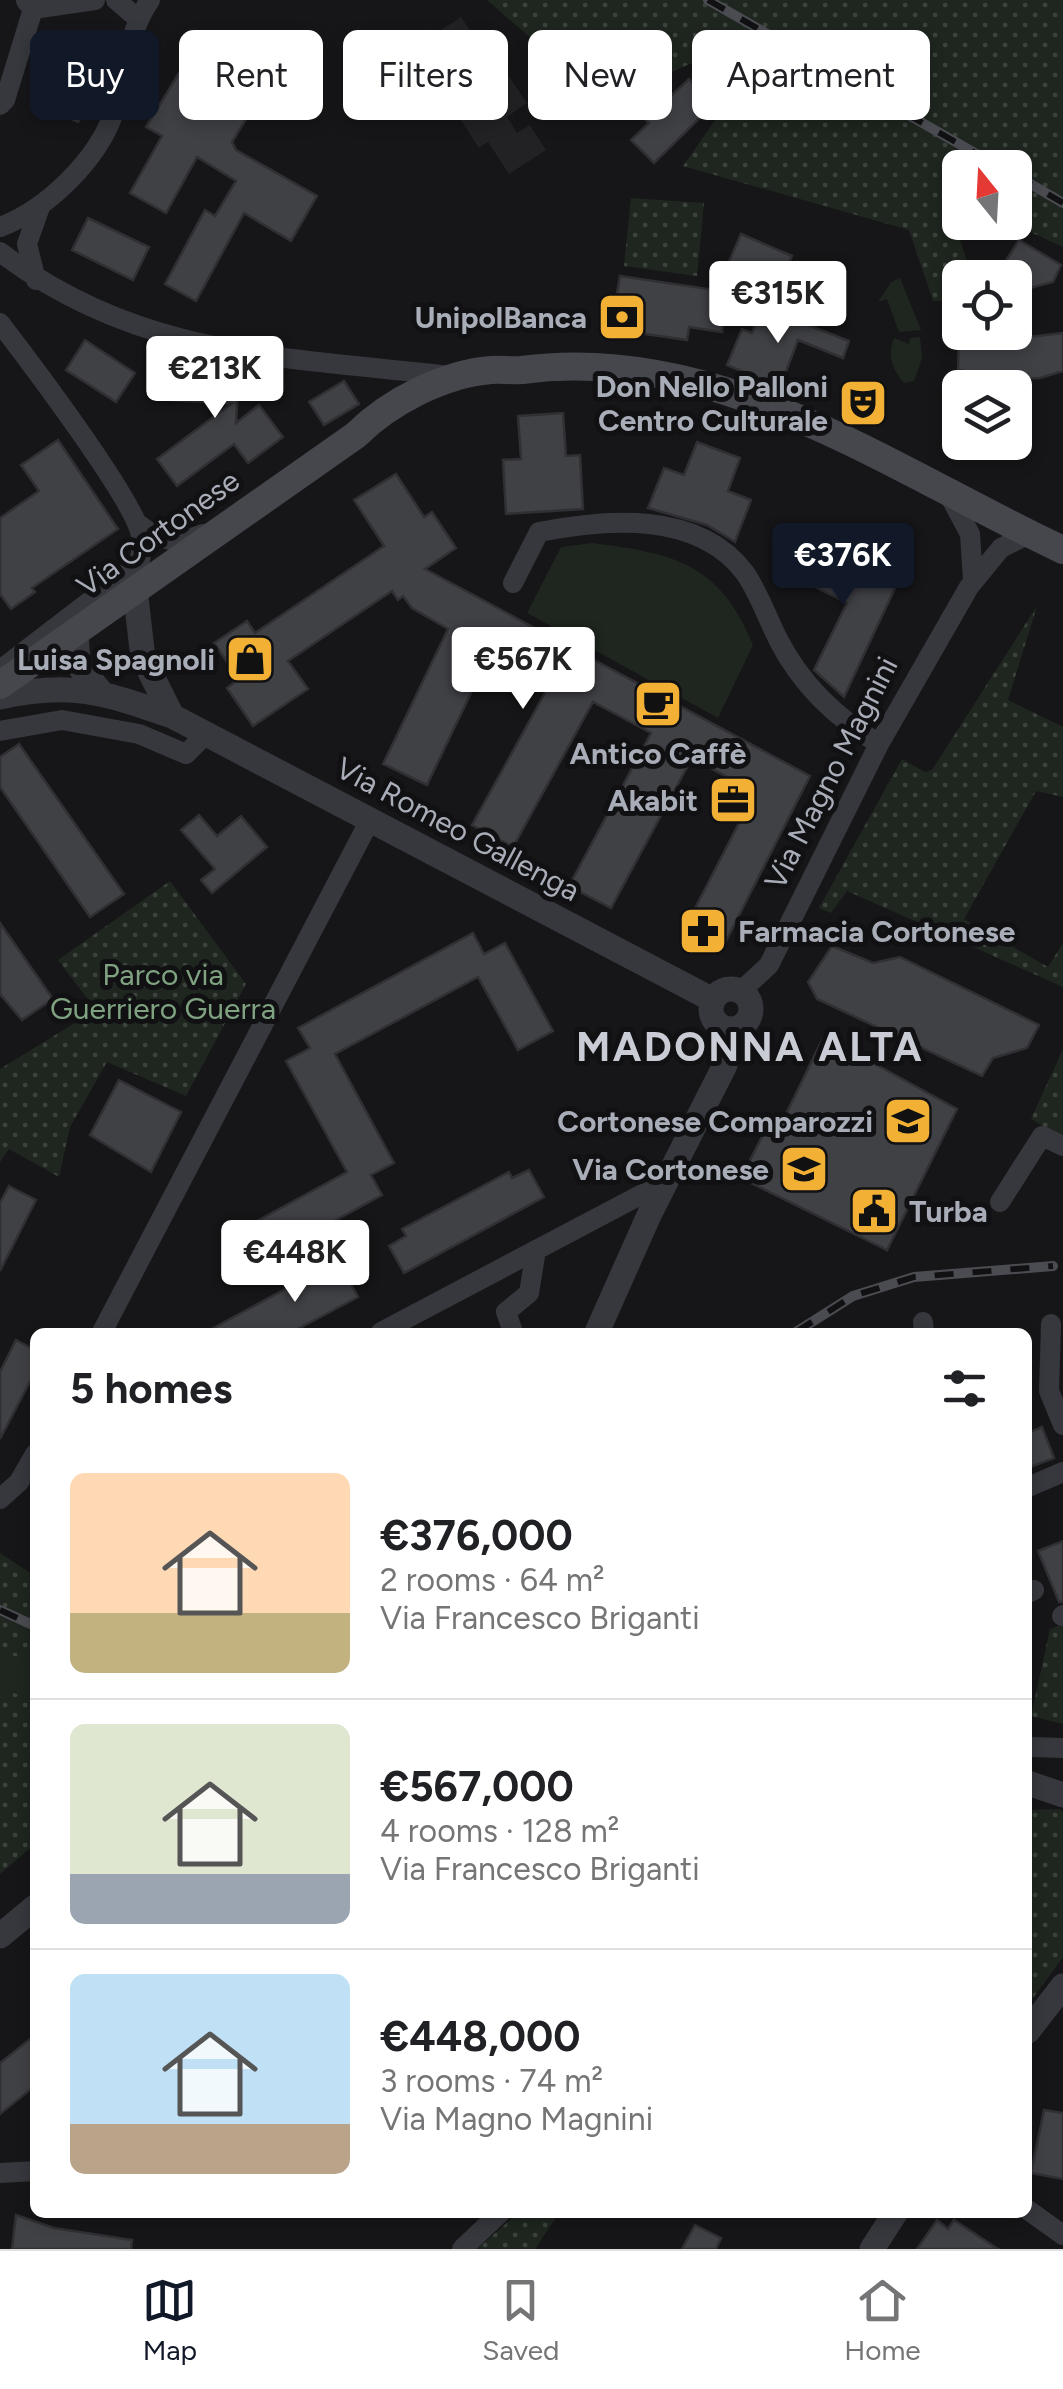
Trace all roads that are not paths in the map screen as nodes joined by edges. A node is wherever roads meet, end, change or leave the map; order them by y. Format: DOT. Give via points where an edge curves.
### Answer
graph roads {
  1 [pos="95,0"];
  2 [pos="116,0"];
  3 [pos="29,4"];
  4 [pos="143,9"];
  5 [pos="0,105"];
  6 [pos="40,207"];
  7 [pos="0,227"];
  8 [pos="0,252"];
  9 [pos="0,265"];
  10 [pos="36,280"];
  11 [pos="0,323"];
  12 [pos="518,371"];
  13 [pos="459,376"];
  14 [pos="356,435"];
  15 [pos="948,493"];
  16 [pos="138,523"];
  17 [pos="214,530"];
  18 [pos="1029,534"];
  19 [pos="1063,550"];
  20 [pos="145,574"];
  21 [pos="973,580"];
  22 [pos="513,583"];
  23 [pos="76,632"];
  24 [pos="143,658"];
  25 [pos="0,670"];
  26 [pos="0,685"];
  27 [pos="101,692"];
  28 [pos="0,697"];
  29 [pos="172,716"];
  30 [pos="0,730"];
  31 [pos="206,734"];
  32 [pos="879,744"];
  33 [pos="370,820"];
  34 [pos="740,992"];
  35 [pos="714,1000"];
  36 [pos="728,1029"];
  37 [pos="1063,1146"];
  38 [pos="665,1182"];
  39 [pos="1000,1202"];
  40 [pos="536,1250"];
  41 [pos="1050,1324"];
  42 [pos="104,1328"];
  43 [pos="389,1328"];
  44 [pos="512,1328"];
  45 [pos="599,1328"];
  46 [pos="1063,1425"];
  47 [pos="30,1463"];
  48 [pos="1063,1472"];
  49 [pos="1032,1485"];
  50 [pos="0,1499"];
  51 [pos="1032,1747"];
  52 [pos="1063,1748"];
  53 [pos="1032,1784"];
  54 [pos="1063,1794"];
  55 [pos="30,1911"];
  56 [pos="0,1936"];
  57 [pos="1063,1986"];
  58 [pos="1032,2026"];
  59 [pos="30,2170"];
  60 [pos="0,2173"];
  61 [pos="1032,2213"];
  62 [pos="495,2218"];
  63 [pos="892,2218"];
  64 [pos="1063,2235"];
  65 [pos="462,2249"];
  66 [pos="872,2249"];
  1 -- 3 [label="street"];
  2 -- 4 [label="street"];
  3 -- 5 [label="street"];
  4 -- 6 [label="street" via="113,116 91,153"];
  6 -- 7 [label="street"];
  6 -- 10 [label="street" via="26,244"];
  8 -- 10 [label="street"];
  9 -- 10 [label="street"];
  10 -- 13 [label="street" via="152,333 203,347"];
  11 -- 16 [label="street"];
  12 -- 13 [label="main road, Via Cortonese"];
  12 -- 14 [label="main road, Via Cortonese"];
  12 -- 15 [label="main road, Via Cortonese" via="602,365 694,379 808,423"];
  13 -- 14 [label="main road, Via Cortonese" via="376,414"];
  14 -- 17 [label="main road, Via Cortonese"];
  15 -- 18 [label="main road, Via Cortonese"];
  15 -- 21 [label="street" via="970,534"];
  16 -- 17 [label="street" via="166,542"];
  16 -- 20 [label="street"];
  17 -- 20 [label="main road, Via Cortonese"];
  18 -- 19 [label="main road, Via Cortonese"];
  18 -- 21 [label="street, Via Magno Magnini" via="1000,548"];
  20 -- 23 [label="main road, Via Cortonese"];
  20 -- 24 [label="street"];
  20 -- 24 [label="street" via="153,591"];
  20 -- 25 [label="street"];
  21 -- 32 [label="street, Via Magno Magnini"];
  22 -- 32 [label="street" via="538,532 639,521 698,536 744,572 800,678"];
  23 -- 26 [label="main road, Via Cortonese"];
  23 -- 27 [label="street" via="78,665"];
  24 -- 29 [label="street"];
  27 -- 28 [label="street, Via Romeo Gallenga" via="46,687"];
  27 -- 29 [label="street, Via Romeo Gallenga"];
  29 -- 31 [label="street, Via Romeo Gallenga"];
  30 -- 31 [label="street" via="62,720 139,734 186,754"];
  31 -- 33 [label="street, Via Romeo Gallenga"];
  32 -- 34 [label="street, Via Magno Magnini" via="769,965"];
  33 -- 35 [label="street, Via Romeo Gallenga"];
  33 -- 42 [label="street"];
  34 -- 35 [label="street" via="722,992"];
  34 -- 36 [label="street" via="750,1002 750,1016"];
  35 -- 36 [label="street" via="714,1018"];
  36 -- 38 [label="street" via="726,1065"];
  37 -- 39 [label="street" via="1042,1136"];
  38 -- 40 [label="street"];
  38 -- 45 [label="street"];
  40 -- 43 [label="street"];
  40 -- 44 [label="street" via="529,1293 506,1312"];
  41 -- 46 [label="street" via="1048,1392"];
  47 -- 50 [label="street"];
  48 -- 49 [label="street"];
  51 -- 52 [label="street"];
  53 -- 54 [label="street"];
  55 -- 56 [label="street"];
  57 -- 58 [label="street"];
  59 -- 60 [label="street"];
  61 -- 64 [label="street"];
  62 -- 65 [label="street"];
  63 -- 66 [label="street"];
}
